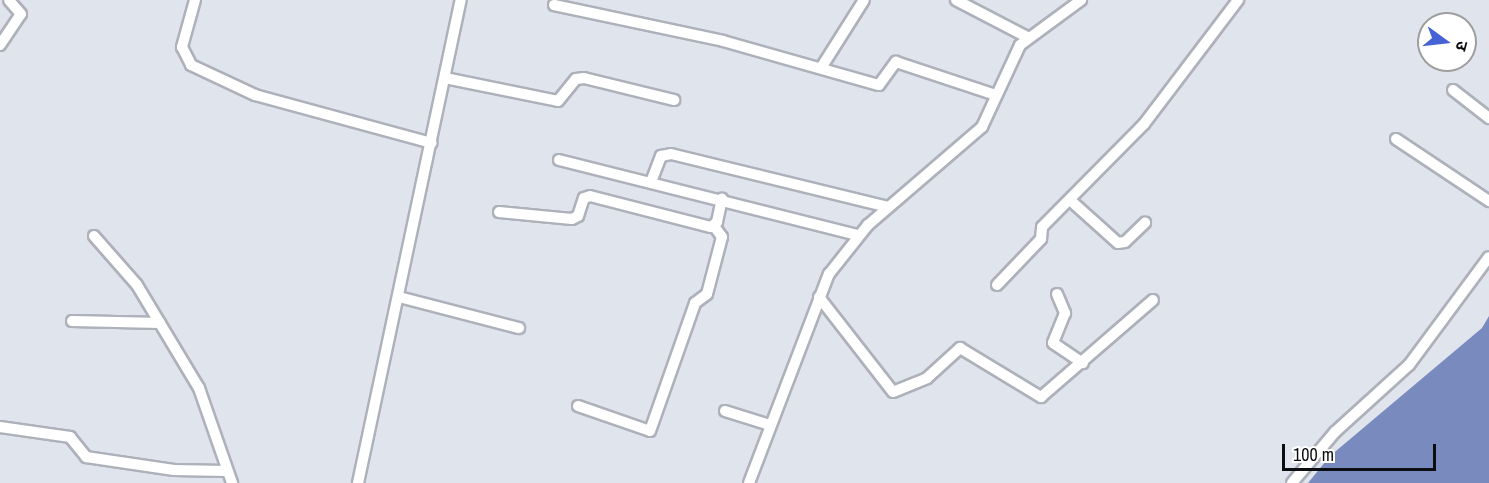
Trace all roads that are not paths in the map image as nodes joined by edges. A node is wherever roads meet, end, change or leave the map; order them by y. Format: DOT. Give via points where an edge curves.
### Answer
graph roads {
  1 [pos="9,0"];
  2 [pos="195,0"];
  3 [pos="461,0"];
  4 [pos="864,0"];
  5 [pos="956,0"];
  6 [pos="1081,0"];
  7 [pos="1238,0"];
  8 [pos="554,5"];
  9 [pos="1027,38"];
  10 [pos="0,45"];
  11 [pos="821,68"];
  12 [pos="445,78"];
  13 [pos="1453,90"];
  14 [pos="996,95"];
  15 [pos="674,100"];
  16 [pos="1489,118"];
  17 [pos="1396,139"];
  18 [pos="432,143"];
  19 [pos="559,160"];
  20 [pos="651,182"];
  21 [pos="722,200"];
  22 [pos="1070,200"];
  23 [pos="1489,201"];
  24 [pos="889,207"];
  25 [pos="499,212"];
  26 [pos="1144,223"];
  27 [pos="714,226"];
  28 [pos="858,235"];
  29 [pos="94,236"];
  30 [pos="1489,257"];
  31 [pos="997,285"];
  32 [pos="1058,294"];
  33 [pos="399,297"];
  34 [pos="819,297"];
  35 [pos="1153,300"];
  36 [pos="72,321"];
  37 [pos="160,323"];
  38 [pos="519,328"];
  39 [pos="1083,363"];
  40 [pos="578,406"];
  41 [pos="726,411"];
  42 [pos="770,425"];
  43 [pos="0,427"];
  44 [pos="226,471"];
  45 [pos="232,483"];
  46 [pos="358,483"];
  47 [pos="749,483"];
  48 [pos="1292,483"];
  1 -- 10 [label="street" via="21,14"];
  2 -- 18 [label="street" via="182,47 185,62 255,95"];
  3 -- 12 [label="street"];
  4 -- 11 [label="street"];
  5 -- 9 [label="street"];
  6 -- 9 [label="street"];
  7 -- 22 [label="street" via="1163,102"];
  8 -- 11 [label="street"];
  9 -- 14 [label="street" via="1013,56"];
  11 -- 14 [label="street" via="879,85 892,64 899,62"];
  12 -- 15 [label="street" via="558,101 576,79 584,78"];
  12 -- 18 [label="street"];
  13 -- 16 [label="street"];
  14 -- 24 [label="street" via="982,127"];
  17 -- 23 [label="street"];
  18 -- 33 [label="street"];
  19 -- 20 [label="street"];
  20 -- 21 [label="street"];
  20 -- 24 [label="street" via="661,156 671,154"];
  21 -- 27 [label="street"];
  21 -- 28 [label="street"];
  22 -- 26 [label="street" via="1118,243 1125,242"];
  22 -- 31 [label="street" via="1042,228 1041,239"];
  24 -- 28 [label="street"];
  25 -- 27 [label="street" via="572,219 578,216 584,198 590,196"];
  27 -- 40 [label="street" via="722,237 709,289 695,303 650,430"];
  28 -- 34 [label="street" via="829,274"];
  29 -- 37 [label="street" via="137,285"];
  30 -- 48 [label="street" via="1409,364 1335,432"];
  32 -- 39 [label="street" via="1065,313 1053,343"];
  33 -- 38 [label="street"];
  33 -- 46 [label="street"];
  34 -- 39 [label="street" via="893,392 927,378 960,348 1041,397"];
  34 -- 42 [label="street"];
  35 -- 39 [label="street"];
  36 -- 37 [label="street"];
  37 -- 44 [label="street" via="199,388"];
  41 -- 42 [label="street"];
  42 -- 47 [label="street"];
  43 -- 44 [label="street" via="70,437 86,458 174,470"];
  44 -- 45 [label="street"];
}
